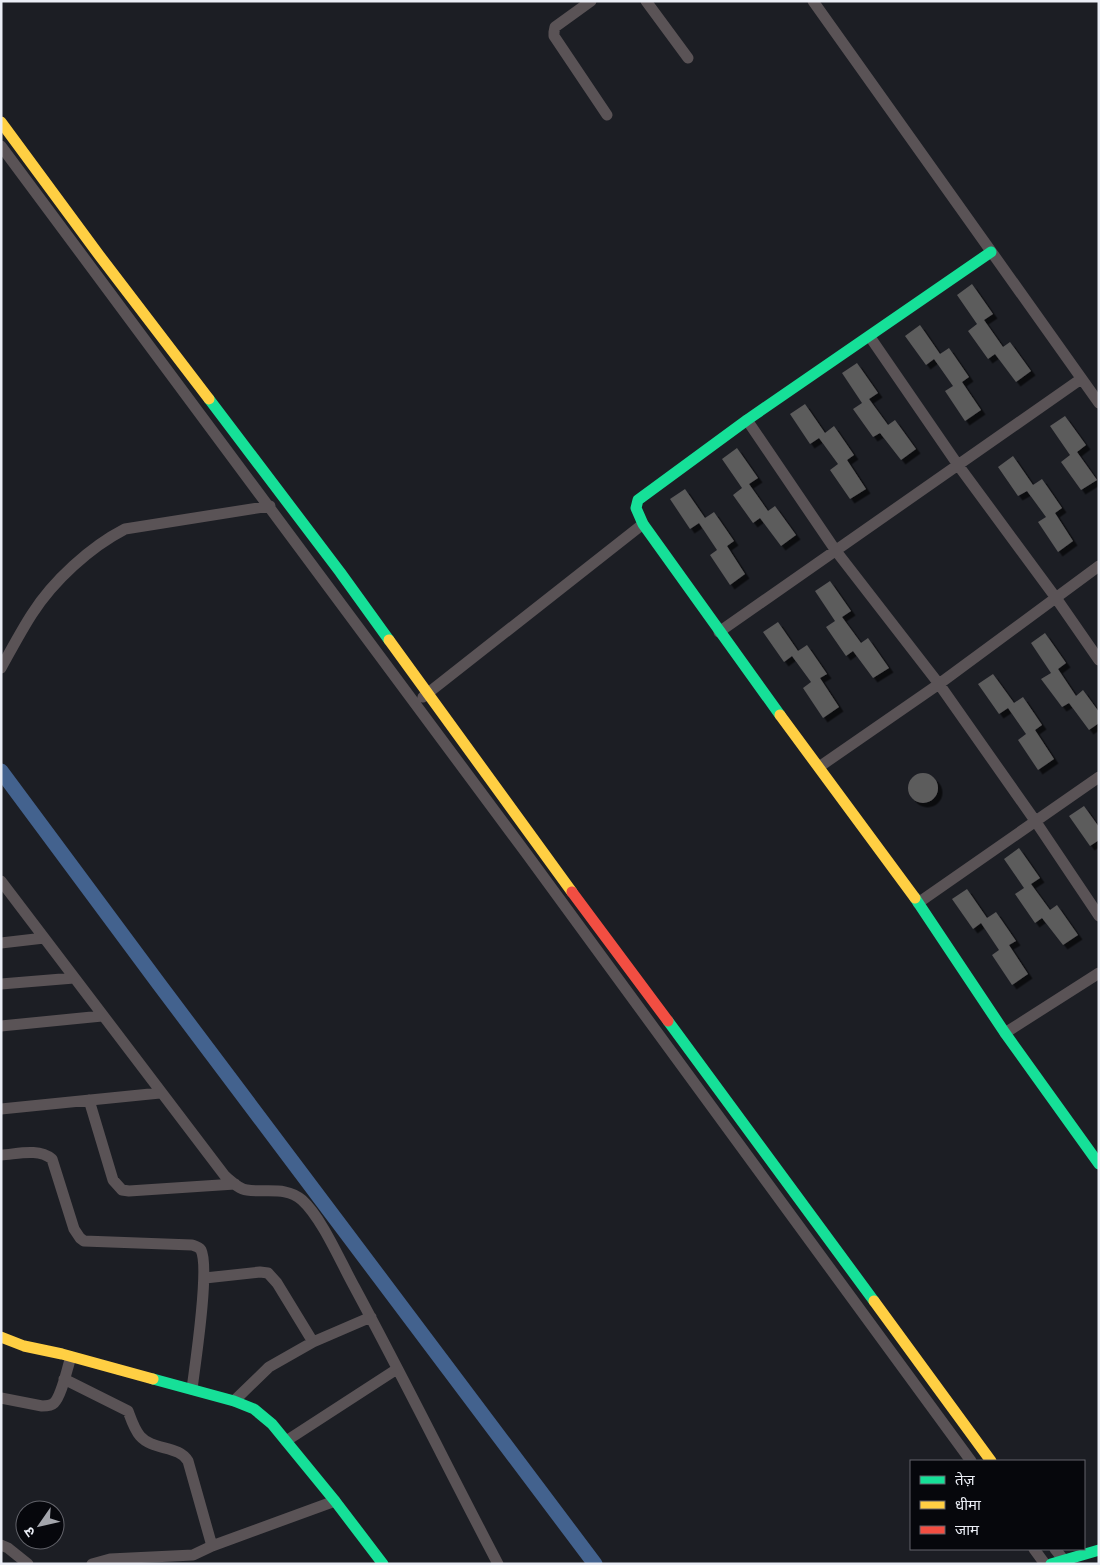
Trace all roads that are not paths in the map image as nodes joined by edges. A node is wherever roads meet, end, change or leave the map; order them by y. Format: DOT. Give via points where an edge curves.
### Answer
graph roads {
  1 [pos="591,1"];
  2 [pos="646,1"];
  3 [pos="813,1"];
  4 [pos="688,58"];
  5 [pos="607,115"];
  6 [pos="1,122"];
  7 [pos="1,146"];
  8 [pos="991,252"];
  9 [pos="870,337"];
  10 [pos="1082,379"];
  11 [pos="1099,403"];
  12 [pos="747,420"];
  13 [pos="958,465"];
  14 [pos="270,506"];
  15 [pos="643,524"];
  16 [pos="836,551"];
  17 [pos="1099,566"];
  18 [pos="1056,598"];
  19 [pos="719,632"];
  20 [pos="1099,660"];
  21 [pos="1,668"];
  22 [pos="939,684"];
  23 [pos="428,693"];
  24 [pos="415,705"];
  25 [pos="820,767"];
  26 [pos="1099,778"];
  27 [pos="1036,822"];
  28 [pos="1,881"];
  29 [pos="918,903"];
  30 [pos="1099,916"];
  31 [pos="44,938"];
  32 [pos="1,943"];
  33 [pos="1099,973"];
  34 [pos="74,978"];
  35 [pos="1,984"];
  36 [pos="102,1016"];
  37 [pos="1,1026"];
  38 [pos="1005,1033"];
  39 [pos="160,1093"];
  40 [pos="89,1100"];
  41 [pos="1,1109"];
  42 [pos="1,1155"];
  43 [pos="1099,1164"];
  44 [pos="235,1184"];
  45 [pos="205,1278"];
  46 [pos="371,1317"];
  47 [pos="1,1337"];
  48 [pos="313,1342"];
  49 [pos="71,1357"];
  50 [pos="397,1370"];
  51 [pos="64,1379"];
  52 [pos="192,1389"];
  53 [pos="1,1398"];
  54 [pos="234,1401"];
  55 [pos="286,1442"];
  56 [pos="971,1460"];
  57 [pos="989,1460"];
  58 [pos="335,1502"];
  59 [pos="1,1545"];
  60 [pos="212,1546"];
  61 [pos="1035,1550"];
  62 [pos="1056,1550"];
  63 [pos="1099,1550"];
  64 [pos="190,1559"];
  65 [pos="1063,1559"];
  66 [pos="28,1564"];
  67 [pos="92,1564"];
  68 [pos="383,1564"];
  69 [pos="498,1564"];
  70 [pos="1045,1564"];
  71 [pos="1051,1564"];
  1 -- 5 [label="street" via="555,27 554,36"];
  2 -- 4 [label="street"];
  3 -- 8 [label="street"];
  6 -- 23 [label="street"];
  7 -- 14 [label="street"];
  8 -- 9 [label="street"];
  8 -- 10 [label="street"];
  9 -- 12 [label="street"];
  9 -- 13 [label="street"];
  10 -- 11 [label="street"];
  10 -- 13 [label="street"];
  12 -- 15 [label="street" via="638,500 636,508"];
  12 -- 16 [label="street"];
  13 -- 16 [label="street"];
  13 -- 18 [label="street"];
  14 -- 21 [label="street" via="124,529 108,538 52,587 32,613"];
  14 -- 24 [label="street"];
  15 -- 19 [label="street"];
  15 -- 23 [label="street"];
  16 -- 19 [label="street"];
  16 -- 22 [label="street"];
  17 -- 18 [label="street"];
  18 -- 20 [label="street"];
  18 -- 22 [label="street"];
  19 -- 25 [label="street"];
  22 -- 25 [label="street"];
  22 -- 27 [label="street"];
  23 -- 24 [label="street"];
  23 -- 57 [label="street"];
  24 -- 56 [label="street"];
  25 -- 29 [label="street"];
  26 -- 27 [label="street"];
  27 -- 29 [label="street"];
  27 -- 30 [label="street"];
  28 -- 31 [label="street"];
  29 -- 38 [label="street"];
  31 -- 32 [label="street"];
  31 -- 34 [label="street"];
  33 -- 38 [label="street"];
  34 -- 35 [label="street"];
  34 -- 36 [label="street"];
  36 -- 37 [label="street"];
  36 -- 39 [label="street"];
  38 -- 43 [label="street"];
  39 -- 40 [label="street"];
  39 -- 44 [label="street" via="225,1176"];
  40 -- 41 [label="street"];
  40 -- 44 [label="street" via="113,1180 122,1190"];
  42 -- 45 [label="street" via="36,1152 52,1159 74,1229 84,1241 192,1245 202,1251"];
  44 -- 46 [label="street" via="246,1190 282,1191 301,1200 316,1218"];
  45 -- 48 [label="street" via="268,1273 278,1283"];
  45 -- 52 [label="street"];
  46 -- 48 [label="street"];
  46 -- 50 [label="street"];
  47 -- 49 [label="street"];
  48 -- 54 [label="street" via="269,1367"];
  49 -- 51 [label="street"];
  49 -- 52 [label="street"];
  50 -- 55 [label="street"];
  50 -- 69 [label="street"];
  51 -- 53 [label="street" via="54,1403 48,1406"];
  51 -- 60 [label="street" via="128,1410 140,1437 150,1444 185,1456"];
  52 -- 54 [label="street"];
  54 -- 55 [label="street" via="254,1409"];
  55 -- 58 [label="street"];
  58 -- 60 [label="street"];
  58 -- 68 [label="street"];
  59 -- 66 [label="street"];
  60 -- 64 [label="street"];
  61 -- 70 [label="street"];
  62 -- 65 [label="street"];
  63 -- 65 [label="street"];
  64 -- 67 [label="street" via="110,1559"];
  65 -- 71 [label="street"];
}
